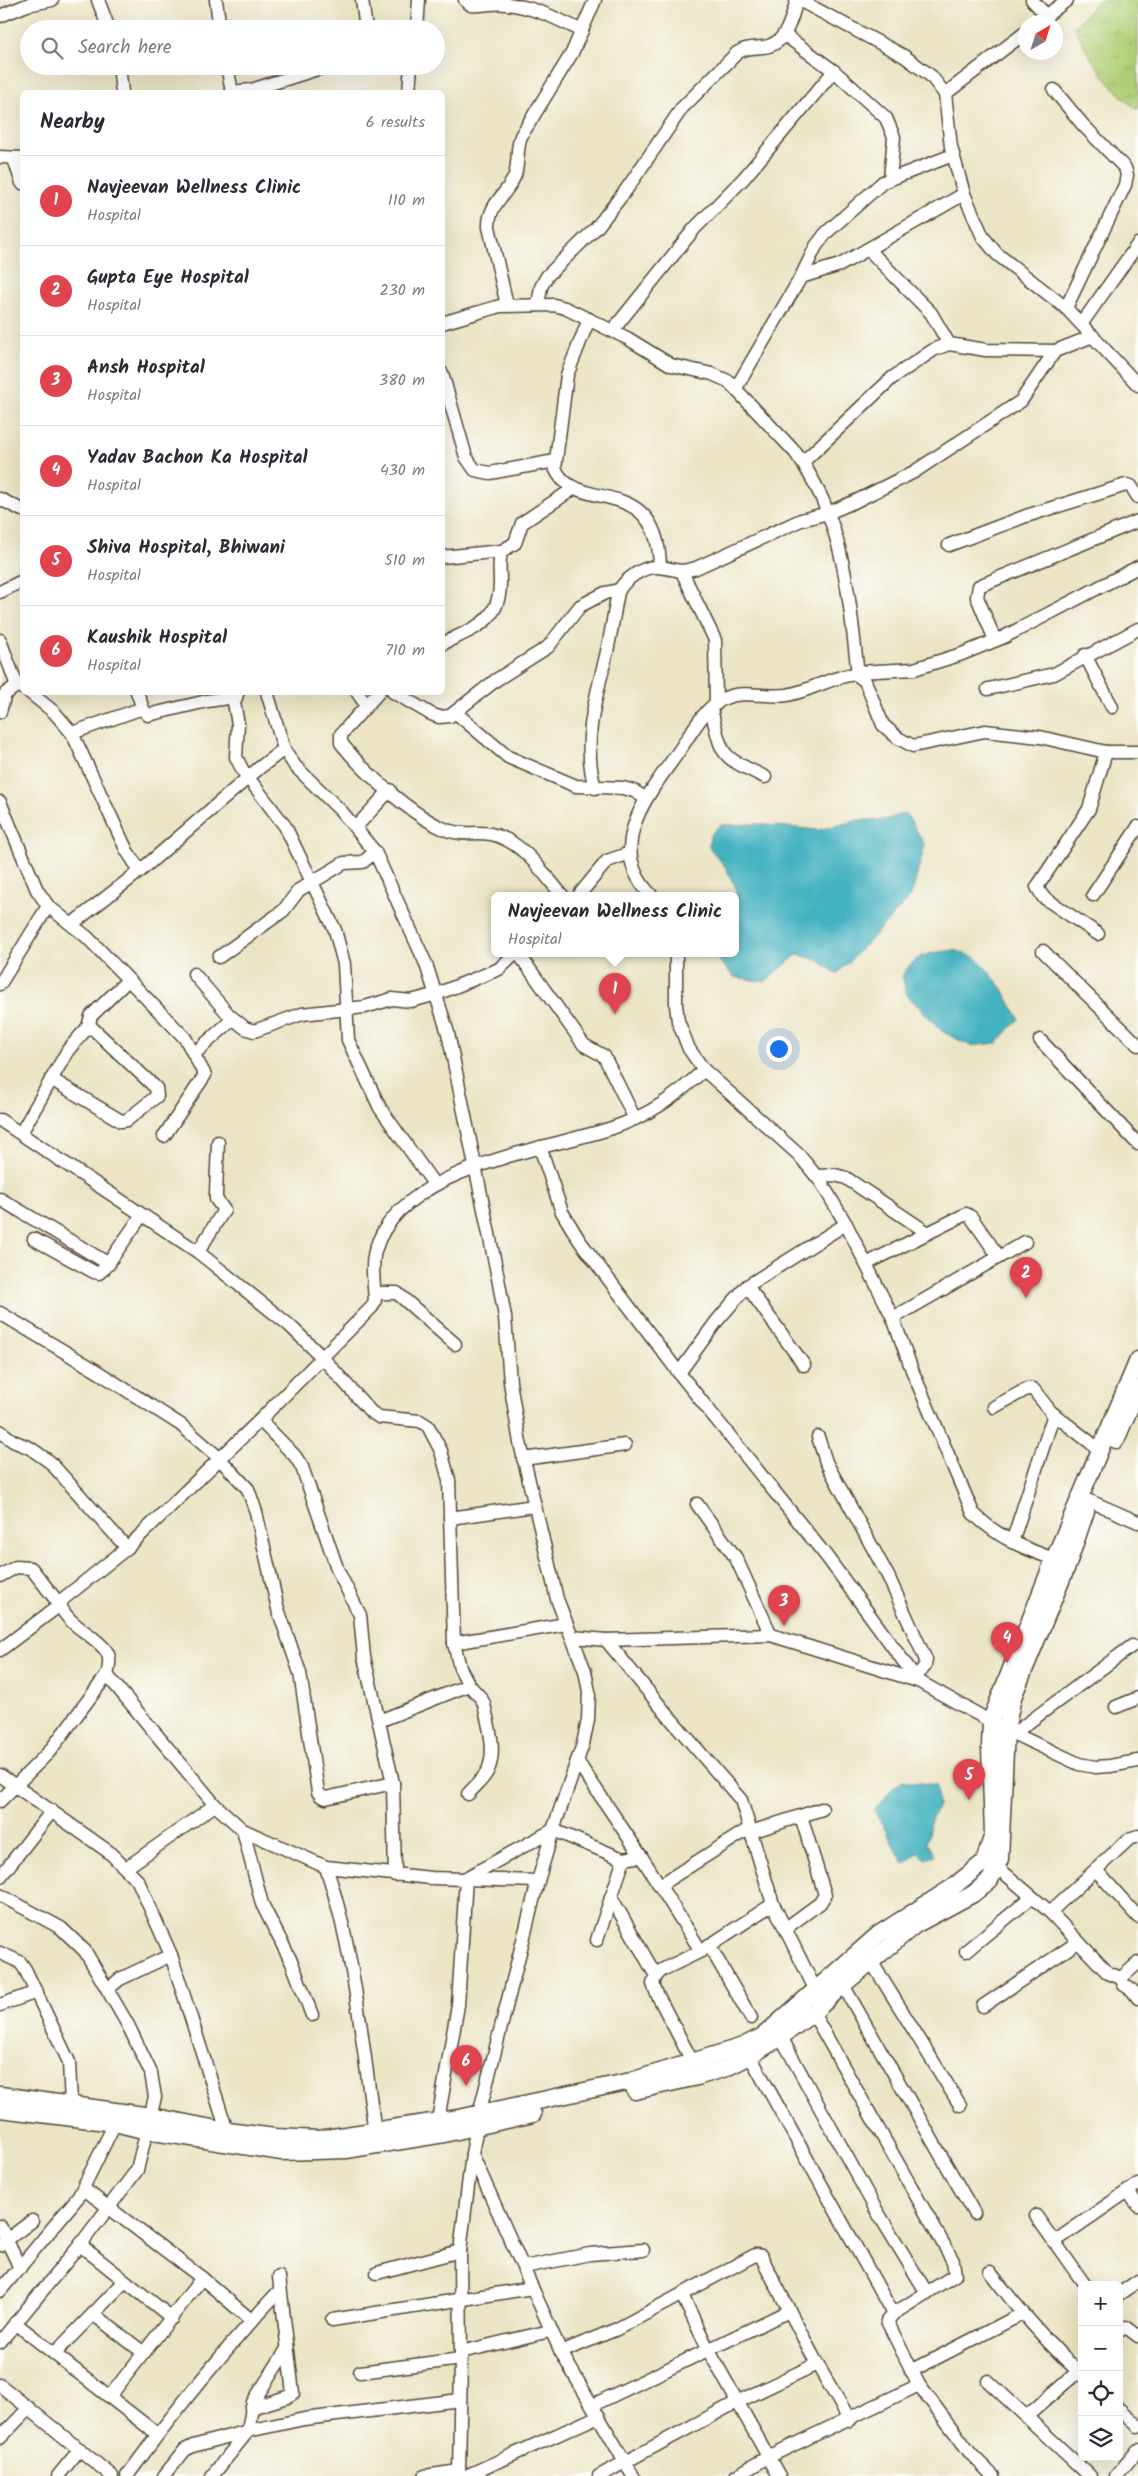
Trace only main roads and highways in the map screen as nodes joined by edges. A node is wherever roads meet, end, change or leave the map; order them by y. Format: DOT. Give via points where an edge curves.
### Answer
graph roads {
  1 [pos="1138,1360"];
  2 [pos="1138,1389"];
  3 [pos="1061,1562"];
  4 [pos="817,2002"];
  5 [pos="0,2095"];
  6 [pos="0,2109"];
  7 [pos="478,2120"];
  8 [pos="149,2123"];
  1 -- 3 [label="main road" via="1100,1450"];
  2 -- 3 [label="main road"];
  3 -- 4 [label="main road" via="991,1720 993,1834 984,1862 879,1934"];
  3 -- 4 [label="main road" via="1013,1697 997,1867 990,1880 974,1894 915,1925"];
  4 -- 7 [label="main road" via="744,2046 632,2081"];
  4 -- 7 [label="main road" via="781,2037 750,2056 697,2077"];
  5 -- 8 [label="main road" via="71,2104"];
  6 -- 8 [label="main road" via="115,2123"];
  7 -- 8 [label="main road" via="438,2120 318,2139"];
  7 -- 8 [label="main road" via="346,2150 282,2152"];
}
